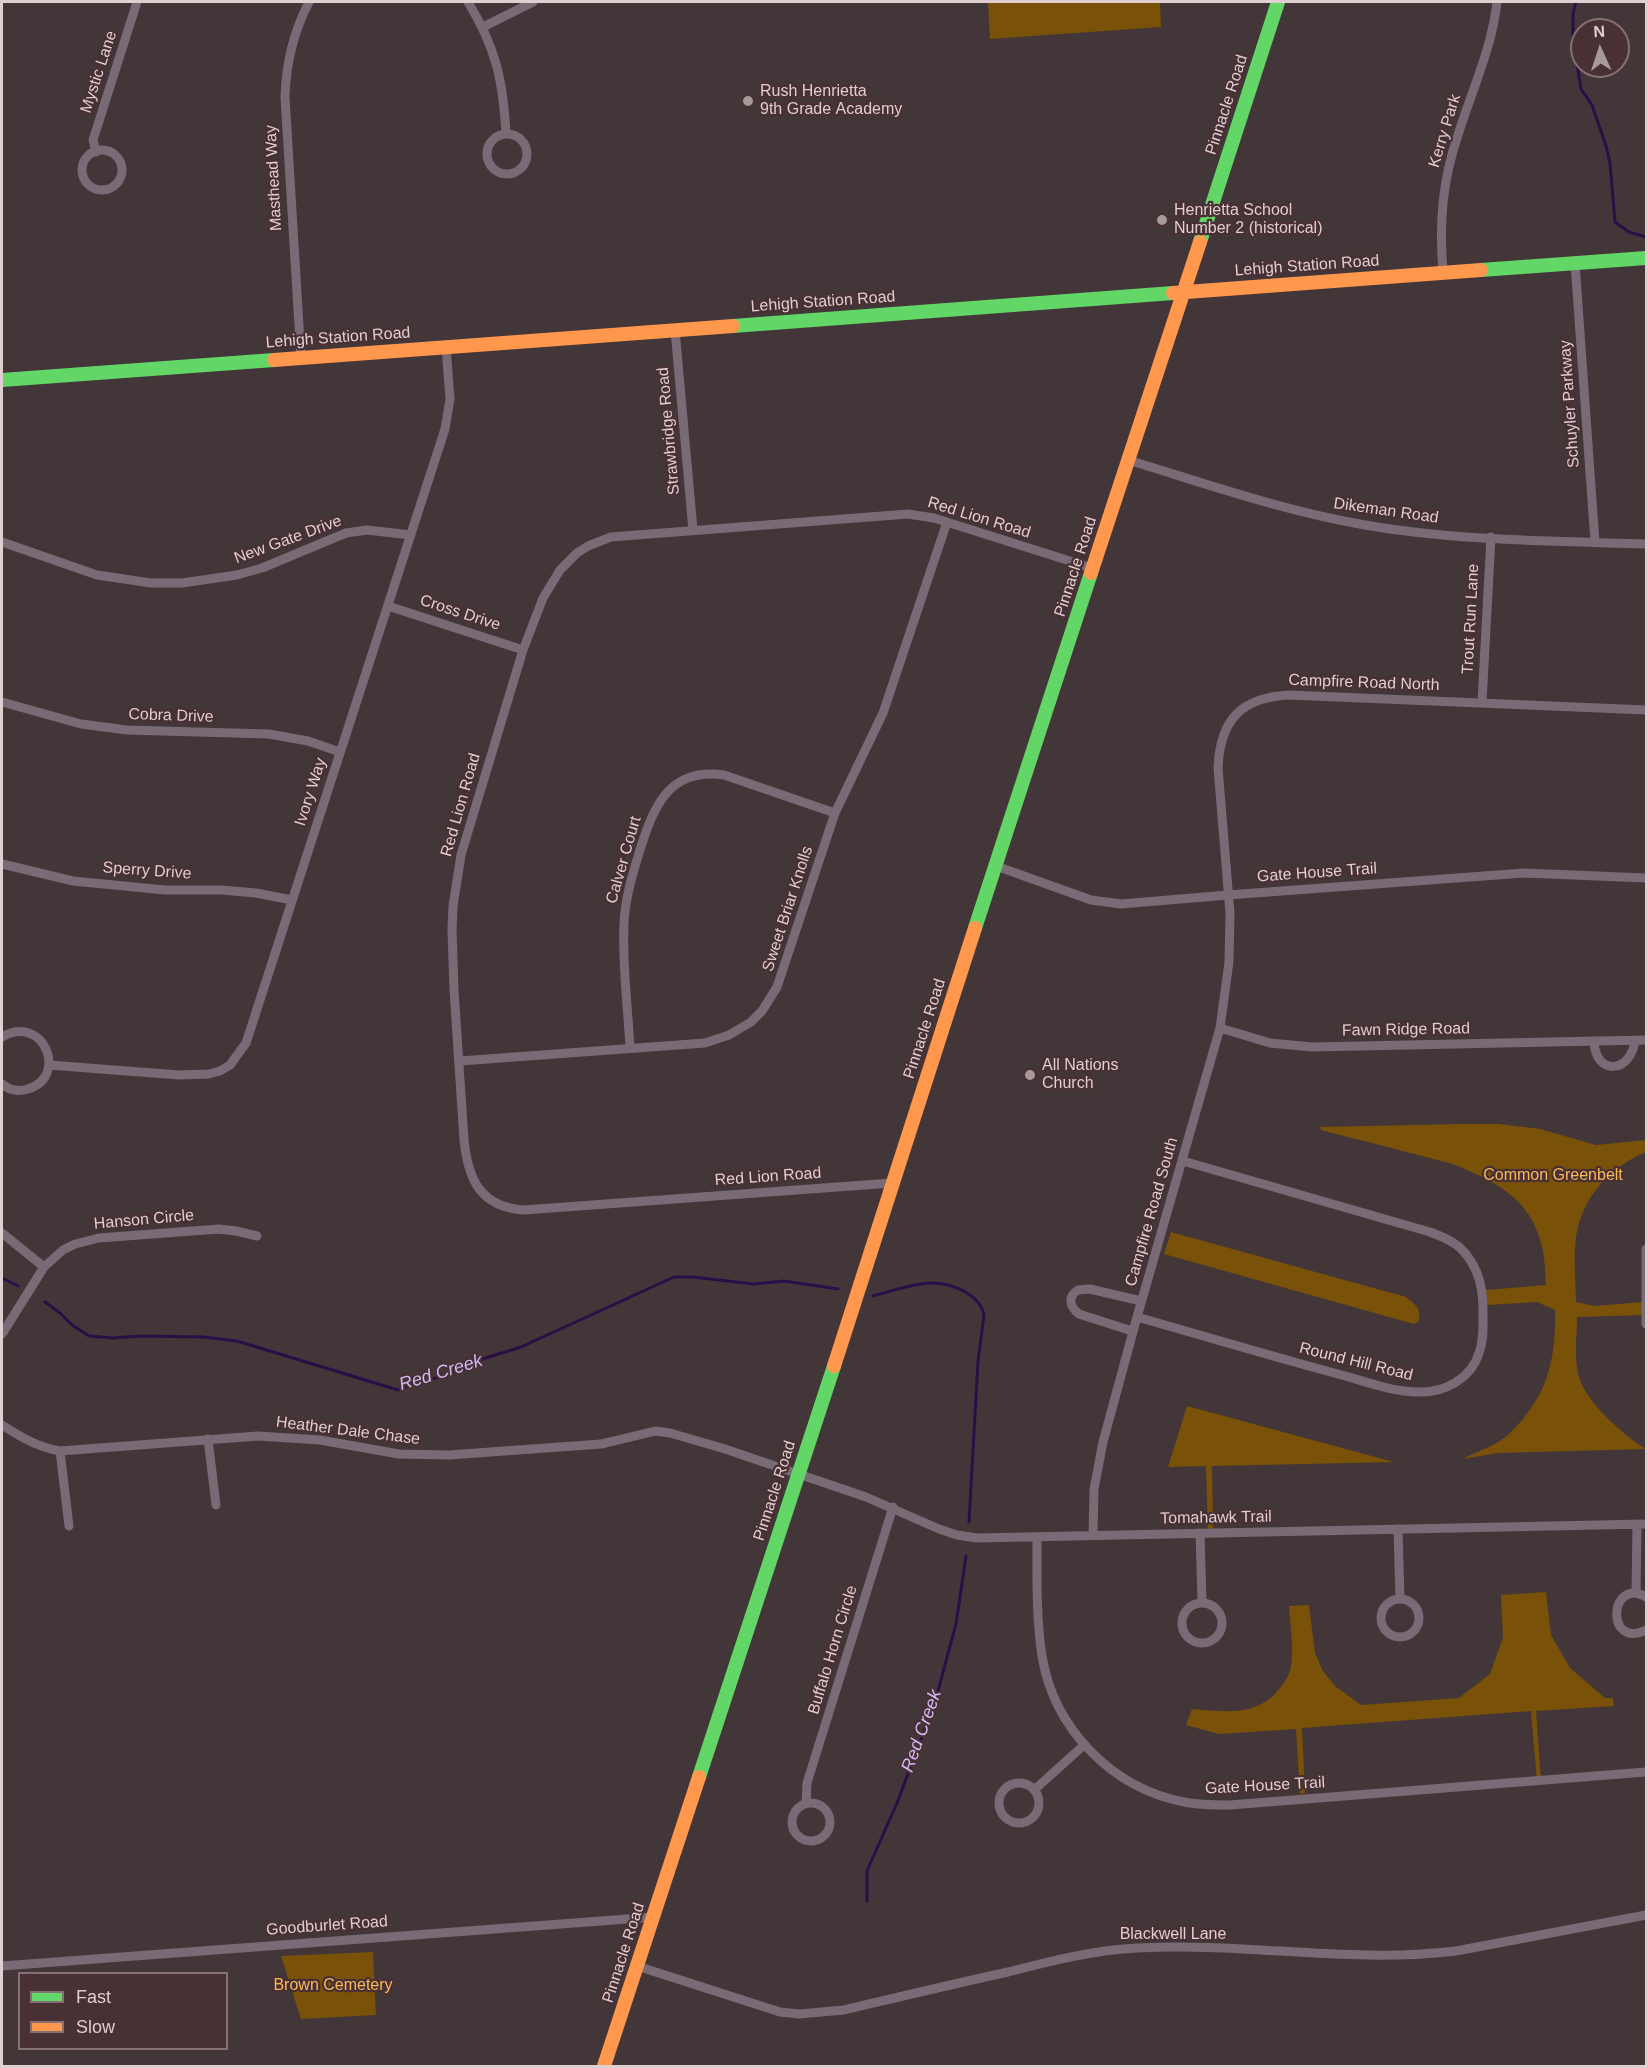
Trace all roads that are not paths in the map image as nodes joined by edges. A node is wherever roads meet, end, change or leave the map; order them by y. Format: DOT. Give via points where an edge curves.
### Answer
graph roads {
  1 [pos="137,2"];
  2 [pos="309,2"];
  3 [pos="468,2"];
  4 [pos="533,2"];
  5 [pos="1278,2"];
  6 [pos="1497,2"];
  7 [pos="483,27"];
  8 [pos="506,134"];
  9 [pos="96,152"];
  10 [pos="1647,258"];
  11 [pos="1575,263"];
  12 [pos="1443,272"];
  13 [pos="1184,292"];
  14 [pos="675,330"];
  15 [pos="446,347"];
  16 [pos="301,358"];
  17 [pos="2,380"];
  18 [pos="1128,460"];
  19 [pos="947,522"];
  20 [pos="693,530"];
  21 [pos="411,535"];
  22 [pos="1491,537"];
  23 [pos="2,542"];
  24 [pos="1595,542"];
  25 [pos="1647,544"];
  26 [pos="1092,568"];
  27 [pos="388,606"];
  28 [pos="523,650"];
  29 [pos="2,702"];
  30 [pos="1482,702"];
  31 [pos="1647,710"];
  32 [pos="340,752"];
  33 [pos="835,813"];
  34 [pos="2,864"];
  35 [pos="996,866"];
  36 [pos="1647,878"];
  37 [pos="1228,895"];
  38 [pos="292,900"];
  39 [pos="1220,1028"];
  40 [pos="2,1037"];
  41 [pos="1635,1040"];
  42 [pos="1647,1040"];
  43 [pos="1594,1041"];
  44 [pos="630,1048"];
  45 [pos="460,1061"];
  46 [pos="49,1065"];
  47 [pos="2,1084"];
  48 [pos="1183,1161"];
  49 [pos="892,1183"];
  50 [pos="2,1233"];
  51 [pos="257,1236"];
  52 [pos="1647,1249"];
  53 [pos="44,1267"];
  54 [pos="1141,1301"];
  55 [pos="1137,1317"];
  56 [pos="1647,1324"];
  57 [pos="2,1331"];
  58 [pos="1132,1331"];
  59 [pos="2,1425"];
  60 [pos="208,1439"];
  61 [pos="60,1451"];
  62 [pos="798,1474"];
  63 [pos="216,1505"];
  64 [pos="893,1507"];
  65 [pos="1642,1524"];
  66 [pos="69,1526"];
  67 [pos="1398,1529"];
  68 [pos="1200,1533"];
  69 [pos="1093,1536"];
  70 [pos="1037,1537"];
  71 [pos="1636,1593"];
  72 [pos="1647,1597"];
  73 [pos="1400,1599"];
  74 [pos="1202,1602"];
  75 [pos="1647,1630"];
  76 [pos="1083,1746"];
  77 [pos="1647,1772"];
  78 [pos="1034,1790"];
  79 [pos="806,1803"];
  80 [pos="1647,1915"];
  81 [pos="654,1917"];
  82 [pos="2,1966"];
  83 [pos="637,1966"];
  84 [pos="604,2067"];
  1 -- 9 [label="street, Mystic Lane" via="93,140"];
  2 -- 16 [label="street, Masthead Way" via="291,45 285,97"];
  3 -- 7 [label="street"];
  4 -- 7 [label="street"];
  5 -- 13 [label="main road, Pinnacle Road"];
  6 -- 12 [label="street, Kerry Park" via="1488,49 1445,183 1441,227"];
  7 -- 8 [label="street" via="500,73"];
  8 -- 8 [label="street" via="523,141 527,153 524,165 508,174 495,169 488,158 493,139"];
  9 -- 9 [label="street, Mystic Lane" via="109,152 120,160 120,180 110,189 97,190 84,178 83,165"];
  10 -- 11 [label="main road, Lehigh Station Road"];
  11 -- 12 [label="main road, Lehigh Station Road"];
  11 -- 24 [label="street, Schuyler Parkway"];
  12 -- 13 [label="main road, Lehigh Station Road"];
  13 -- 14 [label="main road, Lehigh Station Road"];
  13 -- 18 [label="main road, Pinnacle Road"];
  14 -- 15 [label="main road, Lehigh Station Road"];
  14 -- 20 [label="street, Strawbridge Road"];
  15 -- 16 [label="main road, Lehigh Station Road"];
  15 -- 21 [label="street, Ivory Way" via="450,381 448,417"];
  16 -- 17 [label="main road, Lehigh Station Road"];
  18 -- 22 [label="street, Dikeman Road" via="1324,517 1409,531"];
  18 -- 26 [label="main road, Pinnacle Road"];
  19 -- 20 [label="street, Red Lion Road" via="896,514"];
  19 -- 26 [label="street, Red Lion Road"];
  19 -- 33 [label="street, Sweet Briar Knolls" via="883,713"];
  20 -- 28 [label="street, Red Lion Road" via="611,537 582,550 554,578"];
  21 -- 23 [label="street, New Gate Drive" via="374,530 346,533 262,568 182,583 97,575"];
  21 -- 27 [label="street, Ivory Way"];
  22 -- 24 [label="street, Dikeman Road"];
  22 -- 30 [label="street, Trout Run Lane"];
  24 -- 25 [label="street, Dikeman Road"];
  26 -- 35 [label="main road, Pinnacle Road"];
  27 -- 28 [label="street, Cross Drive"];
  27 -- 32 [label="street, Ivory Way"];
  28 -- 45 [label="street, Red Lion Road" via="456,879 452,959"];
  29 -- 32 [label="street, Cobra Drive" via="81,724 127,730 269,734"];
  30 -- 31 [label="street, Campfire Road North"];
  30 -- 37 [label="street, Campfire Road North" via="1290,695 1270,696 1243,708 1227,724 1219,751"];
  32 -- 38 [label="street, Ivory Way"];
  33 -- 44 [label="street, Sweet Briar Knolls" via="782,974 762,1011 740,1030 717,1040"];
  33 -- 44 [label="street, Calver Court" via="711,773 686,778 664,795 649,823 625,905"];
  34 -- 38 [label="street, Sperry Drive" via="73,880 165,890 244,892"];
  35 -- 37 [label="street, Gate House Trail" via="1106,903 1141,904"];
  35 -- 49 [label="main road, Pinnacle Road"];
  36 -- 37 [label="street, Gate House Trail" via="1524,873"];
  37 -- 39 [label="street, Campfire Road South" via="1229,962"];
  38 -- 46 [label="street, Ivory Way" via="246,1043 230,1065 220,1071 195,1075"];
  39 -- 43 [label="street, Fawn Ridge Road" via="1270,1042 1312,1047"];
  39 -- 48 [label="street, Campfire Road South"];
  40 -- 46 [label="street" via="11,1032 31,1033 45,1046"];
  41 -- 42 [label="street, Fawn Ridge Road"];
  41 -- 43 [label="street, Fawn Ridge Road"];
  41 -- 43 [label="street" via="1631,1057 1615,1066 1597,1059"];
  44 -- 45 [label="street, Sweet Briar Knolls"];
  45 -- 49 [label="street, Red Lion Road" via="469,1169 480,1191 504,1207 524,1210"];
  46 -- 47 [label="street" via="46,1075 32,1088 13,1090"];
  48 -- 54 [label="street, Campfire Road South"];
  48 -- 55 [label="street, Round Hill Road" via="1430,1232 1456,1245 1480,1278 1480,1352 1475,1364 1455,1383 1442,1389 1402,1391"];
  49 -- 62 [label="main road, Pinnacle Road"];
  50 -- 53 [label="street"];
  51 -- 53 [label="street, Hanson Circle" via="219,1229 88,1239 63,1250"];
  52 -- 56 [label="street"];
  53 -- 57 [label="street, Hanson Circle"];
  54 -- 55 [label="street, Campfire Road South"];
  54 -- 58 [label="street" via="1090,1288 1078,1290 1071,1297 1079,1314"];
  55 -- 58 [label="street, Campfire Road South"];
  58 -- 69 [label="street, Campfire Road South" via="1097,1467"];
  59 -- 61 [label="street, Heather Dale Chase" via="25,1440"];
  60 -- 61 [label="street, Heather Dale Chase"];
  60 -- 62 [label="street, Heather Dale Chase" via="294,1437 399,1454 449,1455 601,1444 656,1431"];
  60 -- 63 [label="street"];
  61 -- 66 [label="street"];
  62 -- 64 [label="street, Tomahawk Trail"];
  62 -- 81 [label="main road, Pinnacle Road"];
  64 -- 70 [label="street, Tomahawk Trail" via="966,1537"];
  64 -- 79 [label="street, Buffalo Horn Circle" via="807,1783"];
  65 -- 67 [label="street, Tomahawk Trail"];
  65 -- 71 [label="street"];
  67 -- 68 [label="street, Tomahawk Trail"];
  67 -- 73 [label="street"];
  68 -- 69 [label="street, Tomahawk Trail"];
  68 -- 74 [label="street"];
  69 -- 70 [label="street, Tomahawk Trail"];
  70 -- 76 [label="street, Gate House Trail" via="1042,1658 1059,1707"];
  71 -- 72 [label="street"];
  71 -- 75 [label="street" via="1619,1602 1617,1622 1633,1633"];
  73 -- 73 [label="street" via="1412,1603 1419,1619 1415,1631 1398,1638 1386,1632 1380,1620 1383,1608"];
  74 -- 74 [label="street" via="1215,1606 1222,1624 1217,1636 1199,1643 1187,1637 1182,1618 1189,1606"];
  76 -- 77 [label="street, Gate House Trail" via="1116,1773 1143,1788 1174,1800 1206,1805"];
  76 -- 78 [label="street"];
  78 -- 78 [label="street" via="1022,1784 1009,1786 1000,1797 1003,1816 1014,1823 1032,1819 1039,1802"];
  79 -- 79 [label="street, Buffalo Horn Circle" via="819,1804 831,1820 828,1833 818,1840 806,1841 793,1828 796,1810"];
  80 -- 83 [label="street, Blackwell Lane" via="1427,1955 1114,1949 822,2013 790,2013 761,2007"];
  81 -- 82 [label="street, Goodburlet Road"];
  81 -- 83 [label="main road, Pinnacle Road"];
  83 -- 84 [label="main road, Pinnacle Road"];
}
